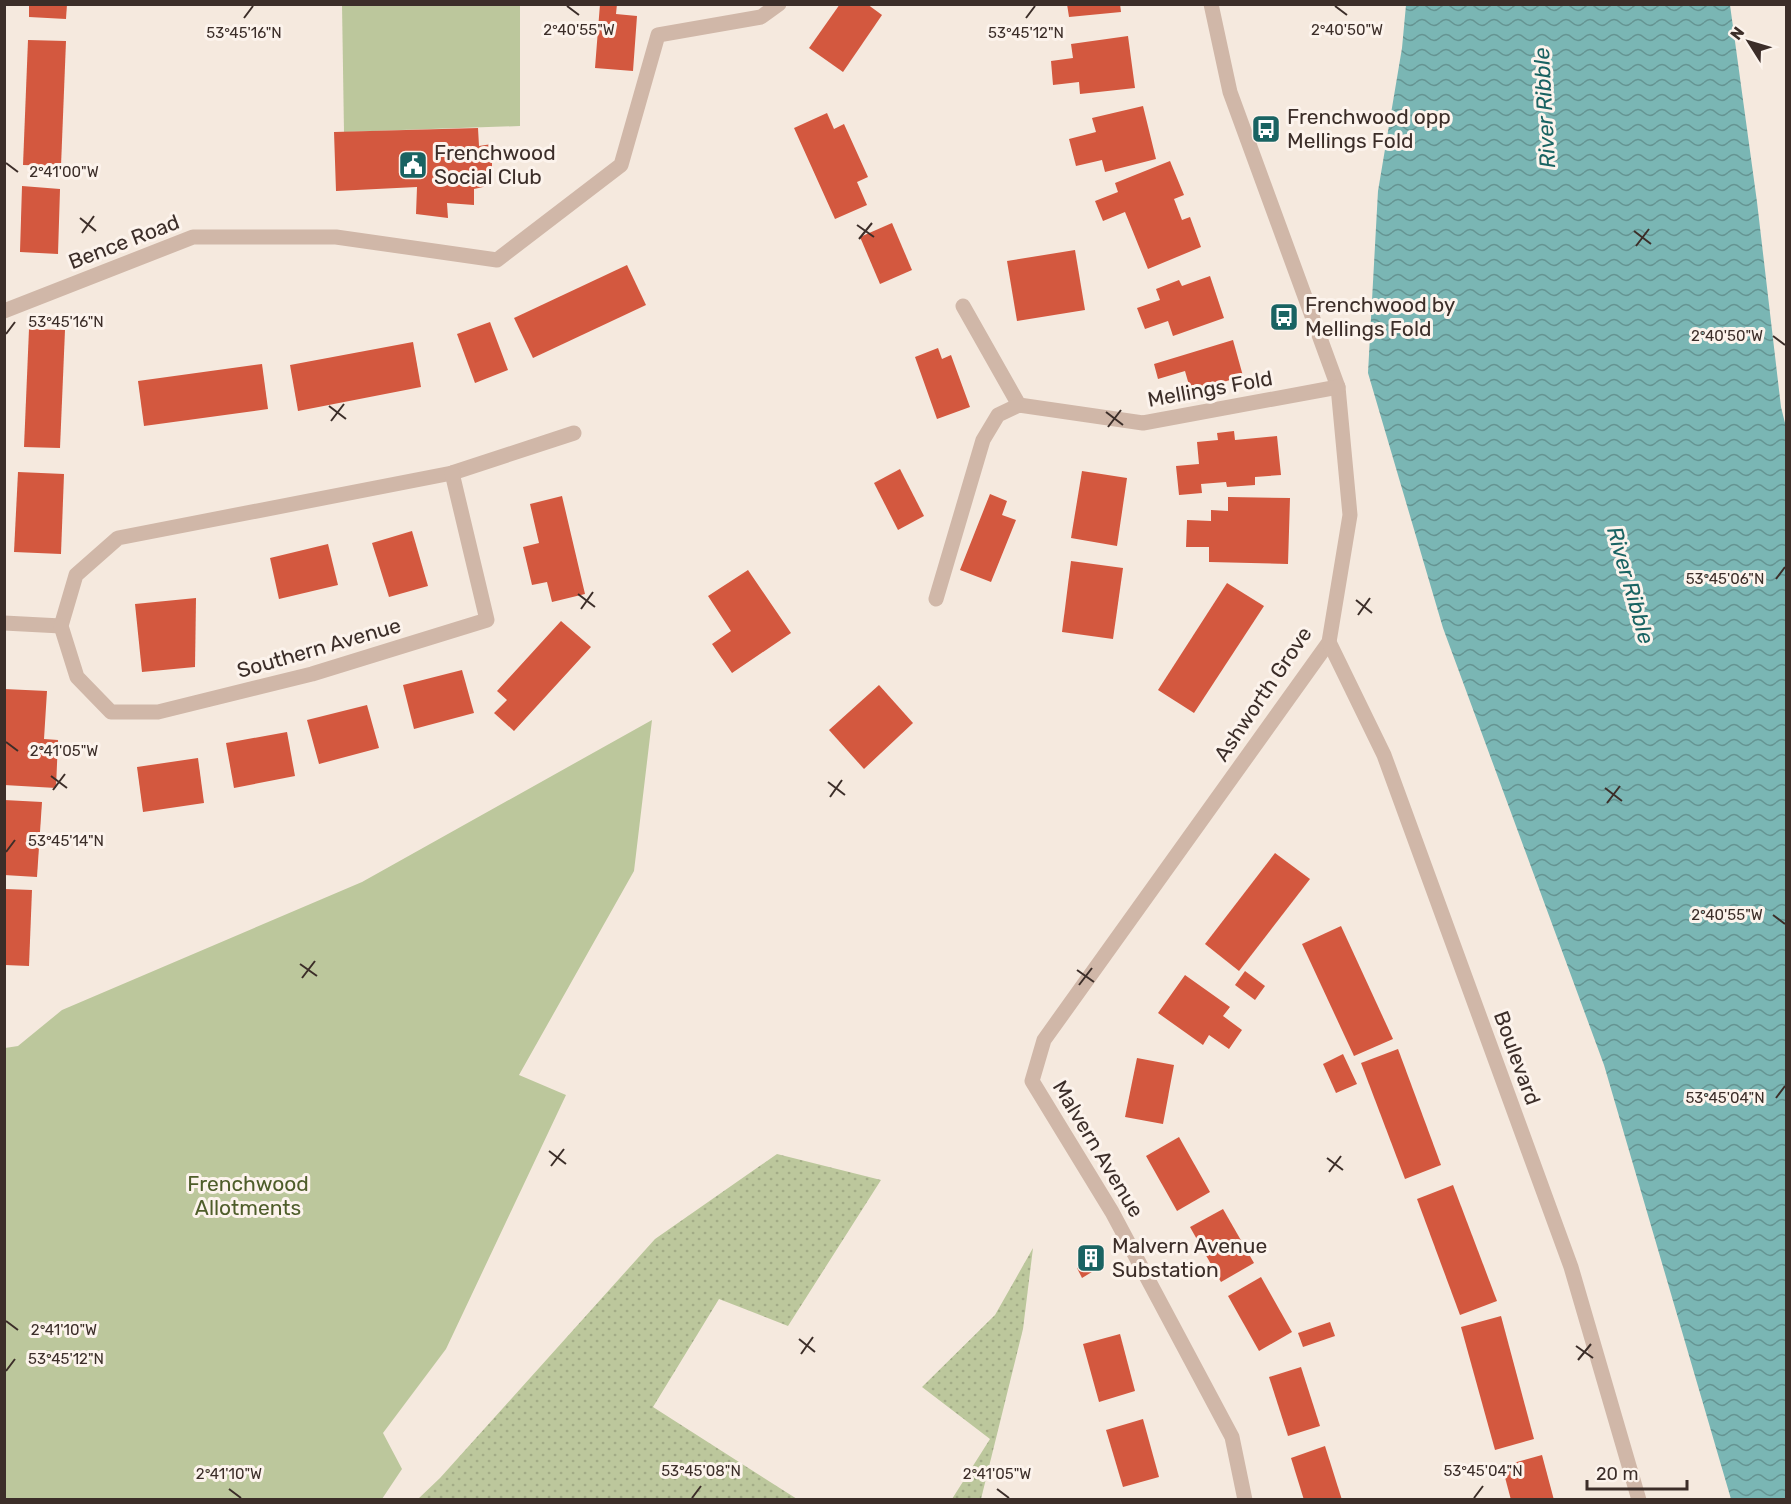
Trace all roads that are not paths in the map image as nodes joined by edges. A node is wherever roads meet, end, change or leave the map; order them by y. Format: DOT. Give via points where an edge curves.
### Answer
graph roads {
  1 [pos="779,4"];
  2 [pos="1211,4"];
  3 [pos="963,306"];
  4 [pos="4,311"];
  5 [pos="1338,387"];
  6 [pos="1019,405"];
  7 [pos="574,433"];
  8 [pos="452,473"];
  9 [pos="936,599"];
  10 [pos="4,623"];
  11 [pos="61,626"];
  12 [pos="1329,642"];
  13 [pos="1032,1082"];
  14 [pos="1245,1500"];
  15 [pos="1639,1500"];
  1 -- 4 [label="street, Bence Road" via="761,17 658,35 621,165 497,260 336,237 193,237"];
  2 -- 5 [label="street, Ashworth Grove" via="1230,92"];
  3 -- 6 [label="street"];
  5 -- 6 [label="street, Mellings Fold" via="1143,423"];
  5 -- 12 [label="street, Ashworth Grove" via="1350,515"];
  6 -- 9 [label="street" via="998,416 983,440"];
  7 -- 8 [label="street"];
  8 -- 11 [label="street" via="118,538 76,575"];
  8 -- 11 [label="street, Southern Avenue" via="487,620 312,675 158,712 111,712 77,677"];
  10 -- 11 [label="street"];
  12 -- 13 [label="street, Ashworth Grove" via="1044,1040"];
  12 -- 15 [label="street, Boulevard" via="1384,755 1567,1256"];
  13 -- 14 [label="street, Malvern Avenue" via="1112,1212 1232,1437"];
}
